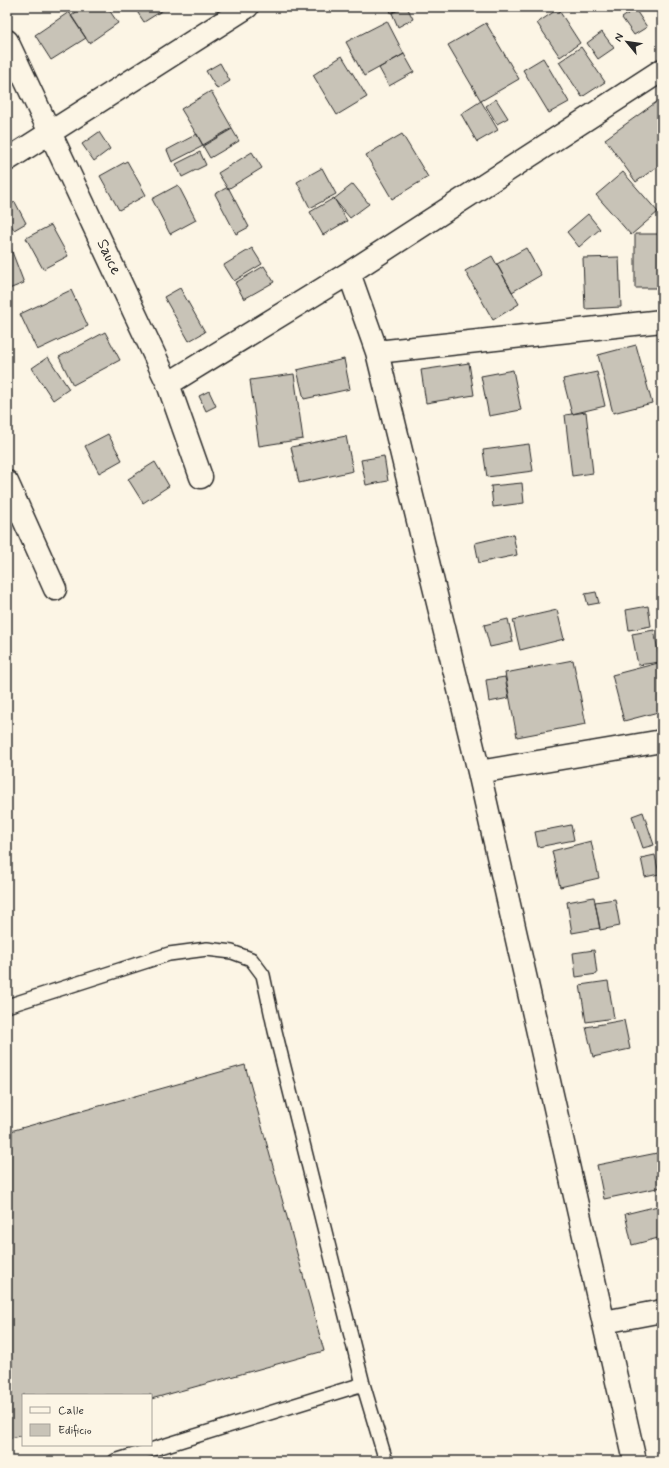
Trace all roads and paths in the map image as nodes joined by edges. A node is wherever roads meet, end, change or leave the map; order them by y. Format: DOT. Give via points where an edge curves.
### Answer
graph roads {
  1 [pos="247,7"];
  2 [pos="7,41"];
  3 [pos="662,70"];
  4 [pos="51,132"];
  5 [pos="7,160"];
  6 [pos="349,273"];
  7 [pos="662,321"];
  8 [pos="378,352"];
  9 [pos="168,384"];
  10 [pos="201,477"];
  11 [pos="7,482"];
  12 [pos="55,589"];
  13 [pos="662,741"];
  14 [pos="479,772"];
  15 [pos="7,1006"];
  16 [pos="662,1311"];
  17 [pos="604,1322"];
  18 [pos="363,1384"];
  19 [pos="115,1461"];
  20 [pos="386,1461"];
  21 [pos="635,1461"];
  1 -- 4 [label="street"];
  2 -- 4 [label="street, Sauce"];
  3 -- 6 [label="street"];
  4 -- 5 [label="street"];
  4 -- 9 [label="street, Sauce"];
  6 -- 8 [label="street"];
  6 -- 9 [label="street"];
  7 -- 8 [label="street"];
  8 -- 14 [label="street"];
  9 -- 10 [label="street, Sauce"];
  11 -- 12 [label="street"];
  13 -- 14 [label="street"];
  14 -- 17 [label="street"];
  15 -- 18 [label="lane" via="169,954 207,949 232,952 251,959 263,976"];
  16 -- 17 [label="street"];
  17 -- 21 [label="street"];
  18 -- 19 [label="lane"];
  18 -- 20 [label="lane"];
}
